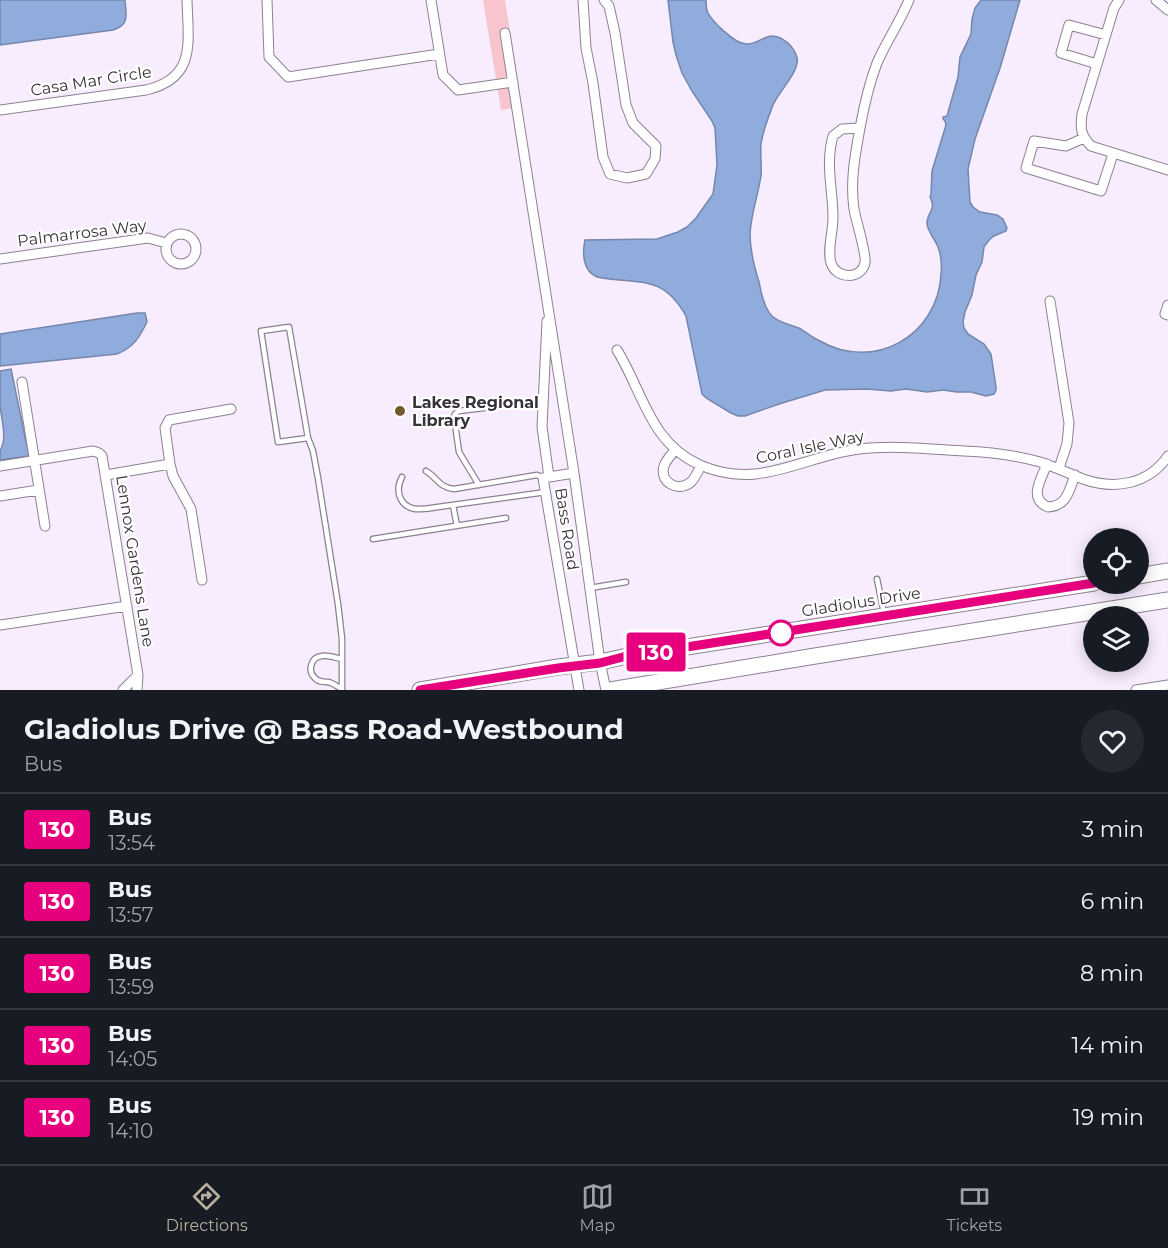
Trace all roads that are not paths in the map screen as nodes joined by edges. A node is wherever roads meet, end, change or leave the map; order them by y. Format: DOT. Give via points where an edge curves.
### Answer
graph roads {
  1 [pos="187,0"];
  2 [pos="267,0"];
  3 [pos="431,0"];
  4 [pos="583,0"];
  5 [pos="604,0"];
  6 [pos="909,0"];
  7 [pos="1119,0"];
  8 [pos="1156,0"];
  9 [pos="1168,10"];
  10 [pos="505,33"];
  11 [pos="1106,35"];
  12 [pos="439,54"];
  13 [pos="1097,64"];
  14 [pos="513,82"];
  15 [pos="0,110"];
  16 [pos="860,128"];
  17 [pos="1084,138"];
  18 [pos="1113,154"];
  19 [pos="1168,170"];
  20 [pos="166,243"];
  21 [pos="0,259"];
  22 [pos="1050,301"];
  23 [pos="548,304"];
  24 [pos="1168,305"];
  25 [pos="1168,315"];
  26 [pos="617,350"];
  27 [pos="22,382"];
  28 [pos="490,406"];
  29 [pos="231,409"];
  30 [pos="308,438"];
  31 [pos="675,450"];
  32 [pos="1168,456"];
  33 [pos="34,460"];
  34 [pos="170,464"];
  35 [pos="1047,464"];
  36 [pos="0,466"];
  37 [pos="701,466"];
  38 [pos="1059,468"];
  39 [pos="426,471"];
  40 [pos="574,474"];
  41 [pos="1075,475"];
  42 [pos="106,476"];
  43 [pos="402,477"];
  44 [pos="546,477"];
  45 [pos="479,485"];
  46 [pos="39,490"];
  47 [pos="546,492"];
  48 [pos="0,496"];
  49 [pos="453,505"];
  50 [pos="506,518"];
  51 [pos="45,526"];
  52 [pos="457,526"];
  53 [pos="373,539"];
  54 [pos="1168,571"];
  55 [pos="1149,574"];
  56 [pos="878,579"];
  57 [pos="202,580"];
  58 [pos="626,582"];
  59 [pos="1083,585"];
  60 [pos="589,588"];
  61 [pos="1168,600"];
  62 [pos="127,606"];
  63 [pos="884,616"];
  64 [pos="0,626"];
  65 [pos="342,658"];
  66 [pos="600,663"];
  67 [pos="574,666"];
  68 [pos="138,675"];
  69 [pos="1168,685"];
  70 [pos="342,689"];
  71 [pos="123,690"];
  72 [pos="137,690"];
  73 [pos="420,690"];
  74 [pos="579,690"];
  75 [pos="608,690"];
  76 [pos="1136,690"];
  1 -- 15 [label="street, Casa Mar Circle" via="187,57 167,83 146,90"];
  2 -- 12 [label="street" via="270,57 288,77"];
  3 -- 12 [label="street"];
  4 -- 5 [label="street" via="586,48 603,157 610,174 627,178 646,174 655,159 656,146 633,123 626,105 615,33"];
  6 -- 16 [label="street" via="877,63"];
  7 -- 11 [label="street"];
  8 -- 9 [label="street"];
  10 -- 14 [label="street"];
  11 -- 13 [label="street"];
  11 -- 13 [label="street" via="1069,25 1061,53"];
  12 -- 14 [label="street" via="442,75 458,90"];
  13 -- 17 [label="street" via="1082,114 1080,127"];
  14 -- 23 [label="street"];
  16 -- 16 [label="street" via="853,198 865,263 859,272 849,276 838,273 831,264 829,158 833,136 842,129"];
  17 -- 18 [label="street" via="1091,146"];
  17 -- 18 [label="street" via="1066,146 1034,141 1026,168 1101,191"];
  18 -- 19 [label="street"];
  20 -- 21 [label="street, Palmarrosa Way" via="148,238"];
  22 -- 38 [label="street" via="1069,423"];
  23 -- 40 [label="street"];
  23 -- 44 [label="street" via="542,427"];
  24 -- 25 [label="street"];
  26 -- 31 [label="street, Coral Isle Way" via="651,419"];
  27 -- 33 [label="street"];
  28 -- 45 [label="lane" via="459,411 454,417 459,452"];
  29 -- 34 [label="street" via="169,420 165,428"];
  30 -- 30 [label="lane" via="278,442 261,331 289,327"];
  30 -- 65 [label="lane" via="338,604"];
  31 -- 37 [label="street, Coral Isle Way"];
  31 -- 37 [label="street" via="664,469 670,485 690,482"];
  32 -- 41 [label="street, Coral Isle Way" via="1158,469 1128,483 1106,484"];
  33 -- 36 [label="street"];
  33 -- 42 [label="street, Lennox Gardens Lane" via="93,451 102,456"];
  33 -- 46 [label="street"];
  34 -- 42 [label="street"];
  34 -- 57 [label="street" via="191,509"];
  35 -- 37 [label="street, Coral Isle Way" via="992,453 881,448 836,454 758,475"];
  35 -- 38 [label="street, Coral Isle Way"];
  35 -- 41 [label="street" via="1037,492 1039,502 1048,507 1064,501"];
  38 -- 41 [label="street, Coral Isle Way"];
  39 -- 45 [label="lane" via="447,488"];
  40 -- 44 [label="street, Bass Road"];
  40 -- 60 [label="street, Bass Road"];
  42 -- 62 [label="street, Lennox Gardens Lane"];
  43 -- 49 [label="lane" via="398,490 408,506 420,509"];
  44 -- 45 [label="lane" via="537,475"];
  44 -- 47 [label="street, Bass Road"];
  46 -- 48 [label="street"];
  46 -- 51 [label="street"];
  47 -- 49 [label="lane"];
  47 -- 67 [label="street, Bass Road"];
  49 -- 52 [label="lane"];
  50 -- 52 [label="lane"];
  52 -- 53 [label="lane"];
  54 -- 55 [label="main road"];
  56 -- 63 [label="lane"];
  58 -- 60 [label="lane"];
  59 -- 63 [label="main road, Gladiolus Drive"];
  60 -- 66 [label="street, Bass Road"];
  61 -- 75 [label="main road"];
  62 -- 64 [label="street"];
  62 -- 68 [label="street, Lennox Gardens Lane"];
  63 -- 66 [label="main road, Gladiolus Drive"];
  65 -- 70 [label="lane"];
  65 -- 70 [label="lane" via="322,656 310,668 319,682"];
  66 -- 67 [label="main road, Gladiolus Drive"];
  66 -- 75 [label="street, Bass Road"];
  67 -- 73 [label="main road, Gladiolus Drive"];
  67 -- 74 [label="street, Bass Road"];
  68 -- 71 [label="street"];
  68 -- 72 [label="street, Lennox Gardens Lane"];
  69 -- 76 [label="street"];
}
